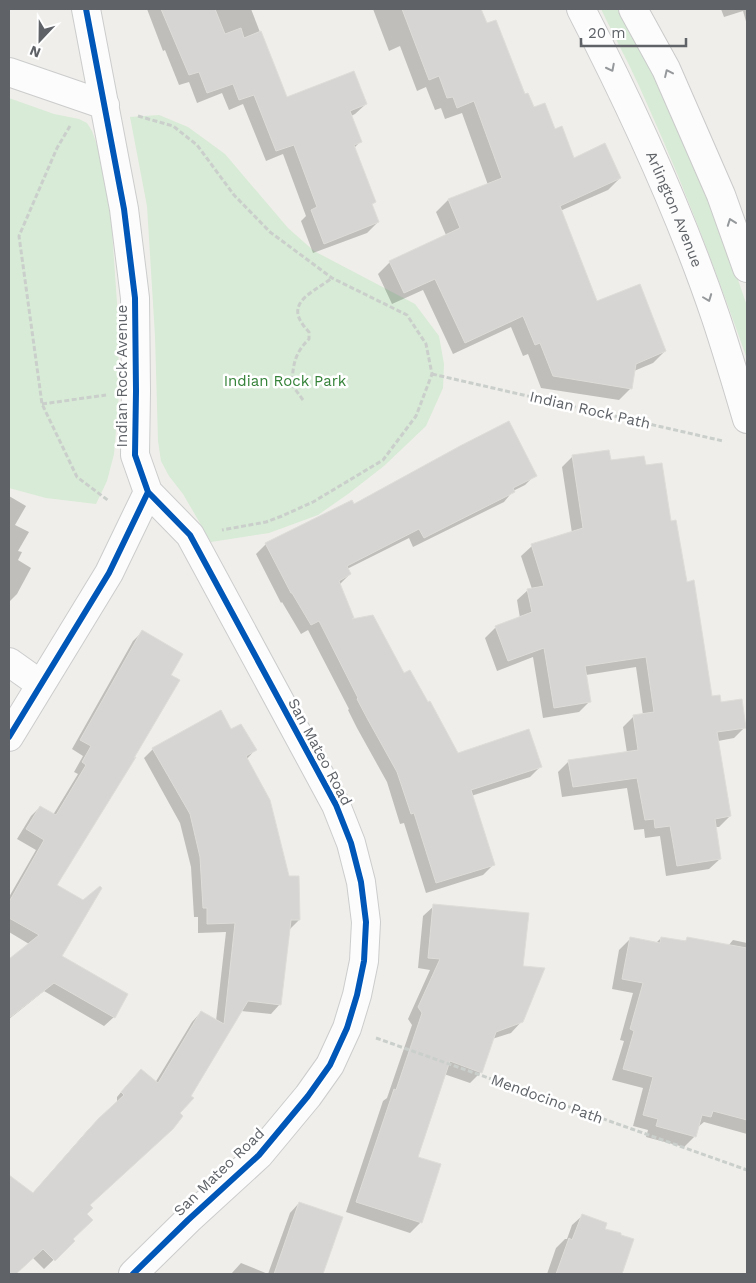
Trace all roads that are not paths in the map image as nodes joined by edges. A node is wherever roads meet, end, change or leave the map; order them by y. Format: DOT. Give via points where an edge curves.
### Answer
graph roads {
  1 [pos="86,9"];
  2 [pos="581,9"];
  3 [pos="633,9"];
  4 [pos="9,72"];
  5 [pos="104,105"];
  6 [pos="747,268"];
  7 [pos="747,419"];
  8 [pos="148,492"];
  9 [pos="9,662"];
  10 [pos="40,684"];
  11 [pos="9,737"];
  12 [pos="133,1274"];
  1 -- 5 [label="street, Indian Rock Avenue"];
  2 -- 7 [label="street, Arlington Avenue, one-way" via="622,89 676,213 716,317"];
  6 -- 3 [label="street, one-way" via="721,194 666,69"];
  4 -- 5 [label="street"];
  5 -- 8 [label="street, Indian Rock Avenue" via="124,209 135,298 135,455"];
  8 -- 10 [label="street" via="109,573"];
  8 -- 12 [label="street, San Mateo Road" via="190,535 336,805 351,843 361,882 366,922 364,961 357,995 347,1028 330,1065 259,1155"];
  9 -- 10 [label="street"];
  10 -- 11 [label="street"];
}
